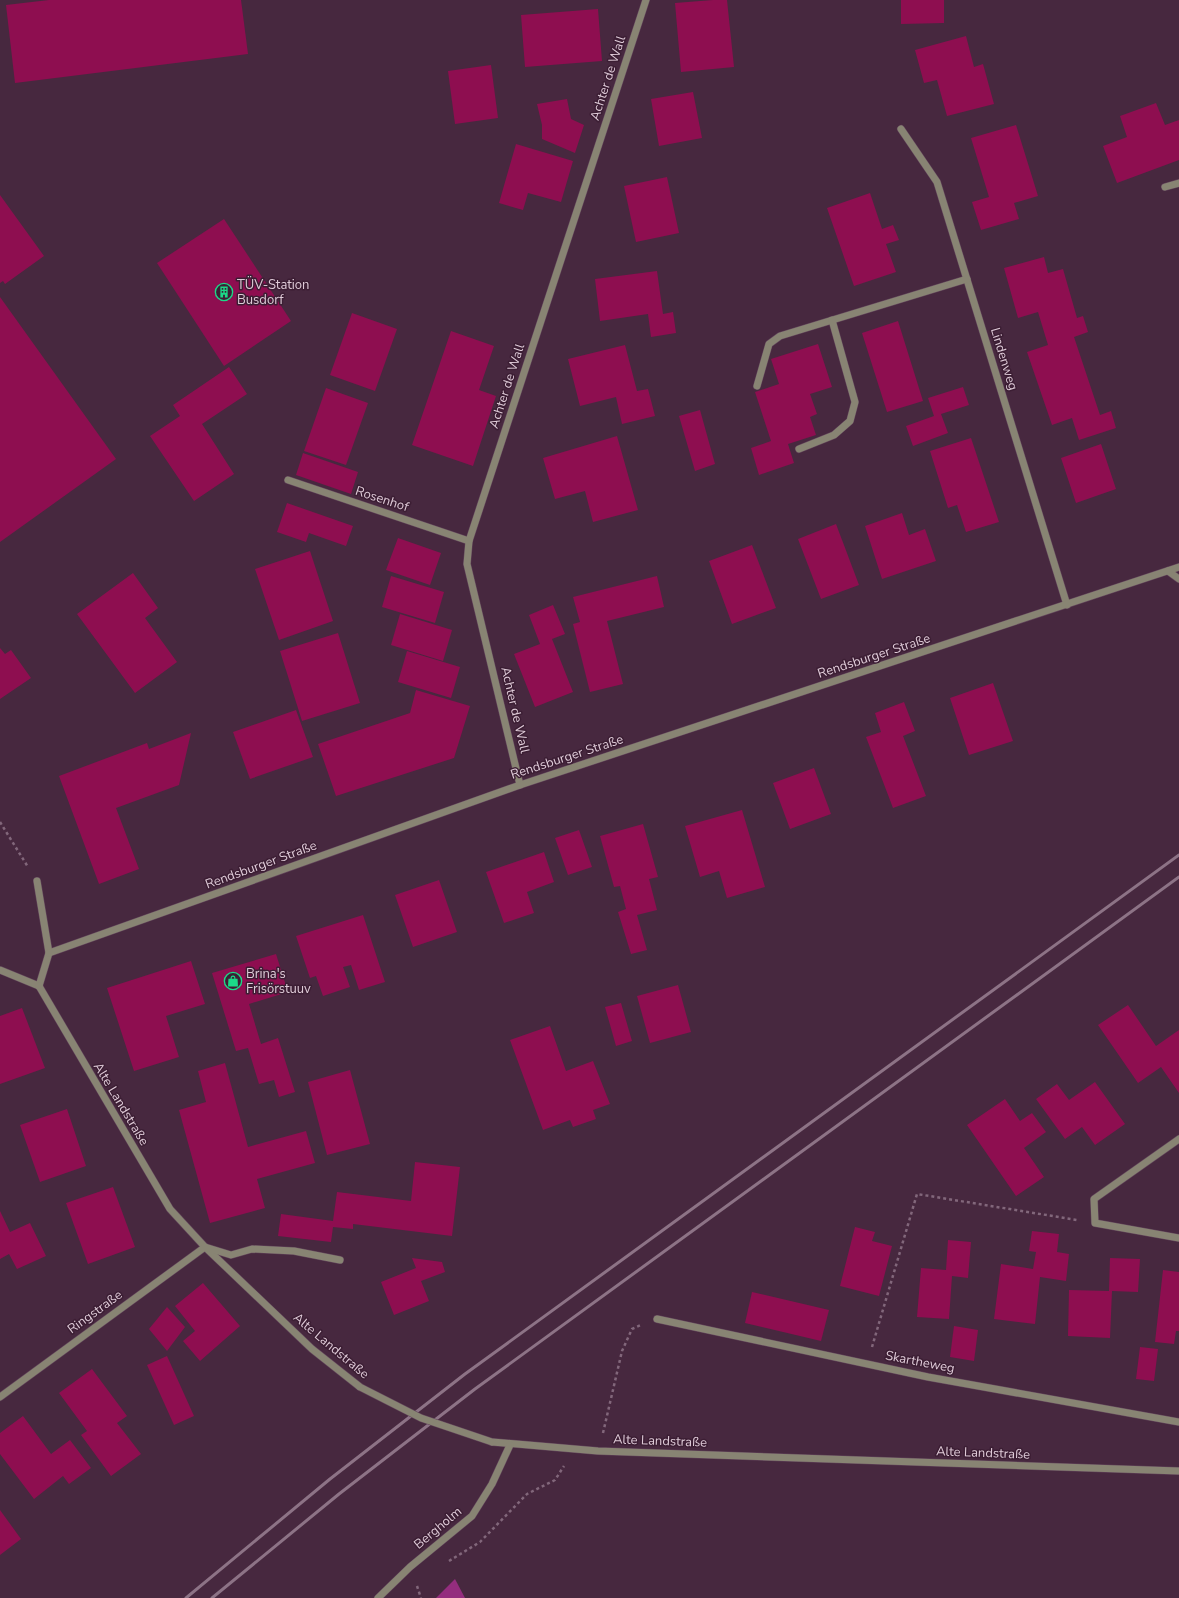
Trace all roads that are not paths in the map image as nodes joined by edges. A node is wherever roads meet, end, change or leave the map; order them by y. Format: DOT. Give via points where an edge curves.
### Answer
graph roads {
  1 [pos="646,0"];
  2 [pos="901,129"];
  3 [pos="1179,183"];
  4 [pos="1165,187"];
  5 [pos="967,279"];
  6 [pos="832,320"];
  7 [pos="757,386"];
  8 [pos="799,449"];
  9 [pos="288,480"];
  10 [pos="469,541"];
  11 [pos="1179,567"];
  12 [pos="1168,571"];
  13 [pos="1179,579"];
  14 [pos="1067,605"];
  15 [pos="520,785"];
  16 [pos="36,881"];
  17 [pos="49,953"];
  18 [pos="0,970"];
  19 [pos="39,986"];
  20 [pos="1179,1139"];
  21 [pos="1179,1238"];
  22 [pos="205,1247"];
  23 [pos="340,1260"];
  24 [pos="657,1319"];
  25 [pos="0,1397"];
  26 [pos="1179,1422"];
  27 [pos="510,1445"];
  28 [pos="1179,1470"];
  29 [pos="378,1598"];
  1 -- 10 [label="street, Achter de Wall"];
  2 -- 5 [label="street, Lindenweg" via="937,182"];
  3 -- 4 [label="street"];
  5 -- 6 [label="street"];
  5 -- 14 [label="street, Lindenweg"];
  6 -- 7 [label="street" via="780,336 769,344"];
  6 -- 8 [label="street" via="855,402 850,421 834,435"];
  9 -- 10 [label="street, Rosenhof"];
  10 -- 15 [label="street, Achter de Wall" via="467,564"];
  11 -- 12 [label="street, Rendsburger Straße"];
  12 -- 13 [label="street"];
  12 -- 14 [label="street, Rendsburger Straße"];
  14 -- 15 [label="street, Rendsburger Straße"];
  15 -- 17 [label="street, Rendsburger Straße"];
  16 -- 17 [label="street"];
  17 -- 19 [label="street"];
  18 -- 19 [label="street"];
  19 -- 22 [label="street, Alte Landstraße" via="170,1209"];
  20 -- 21 [label="street" via="1094,1199 1095,1223"];
  22 -- 23 [label="street" via="231,1255 252,1249 294,1251"];
  22 -- 25 [label="street, Ringstraße"];
  22 -- 27 [label="street, Alte Landstraße, bridge" via="312,1349 360,1387 421,1418 492,1442"];
  24 -- 26 [label="street, Skartheweg" via="928,1377"];
  27 -- 28 [label="street, Alte Landstraße" via="598,1451"];
  27 -- 29 [label="street, Bergholm" via="492,1484 472,1516 410,1567"];
}
